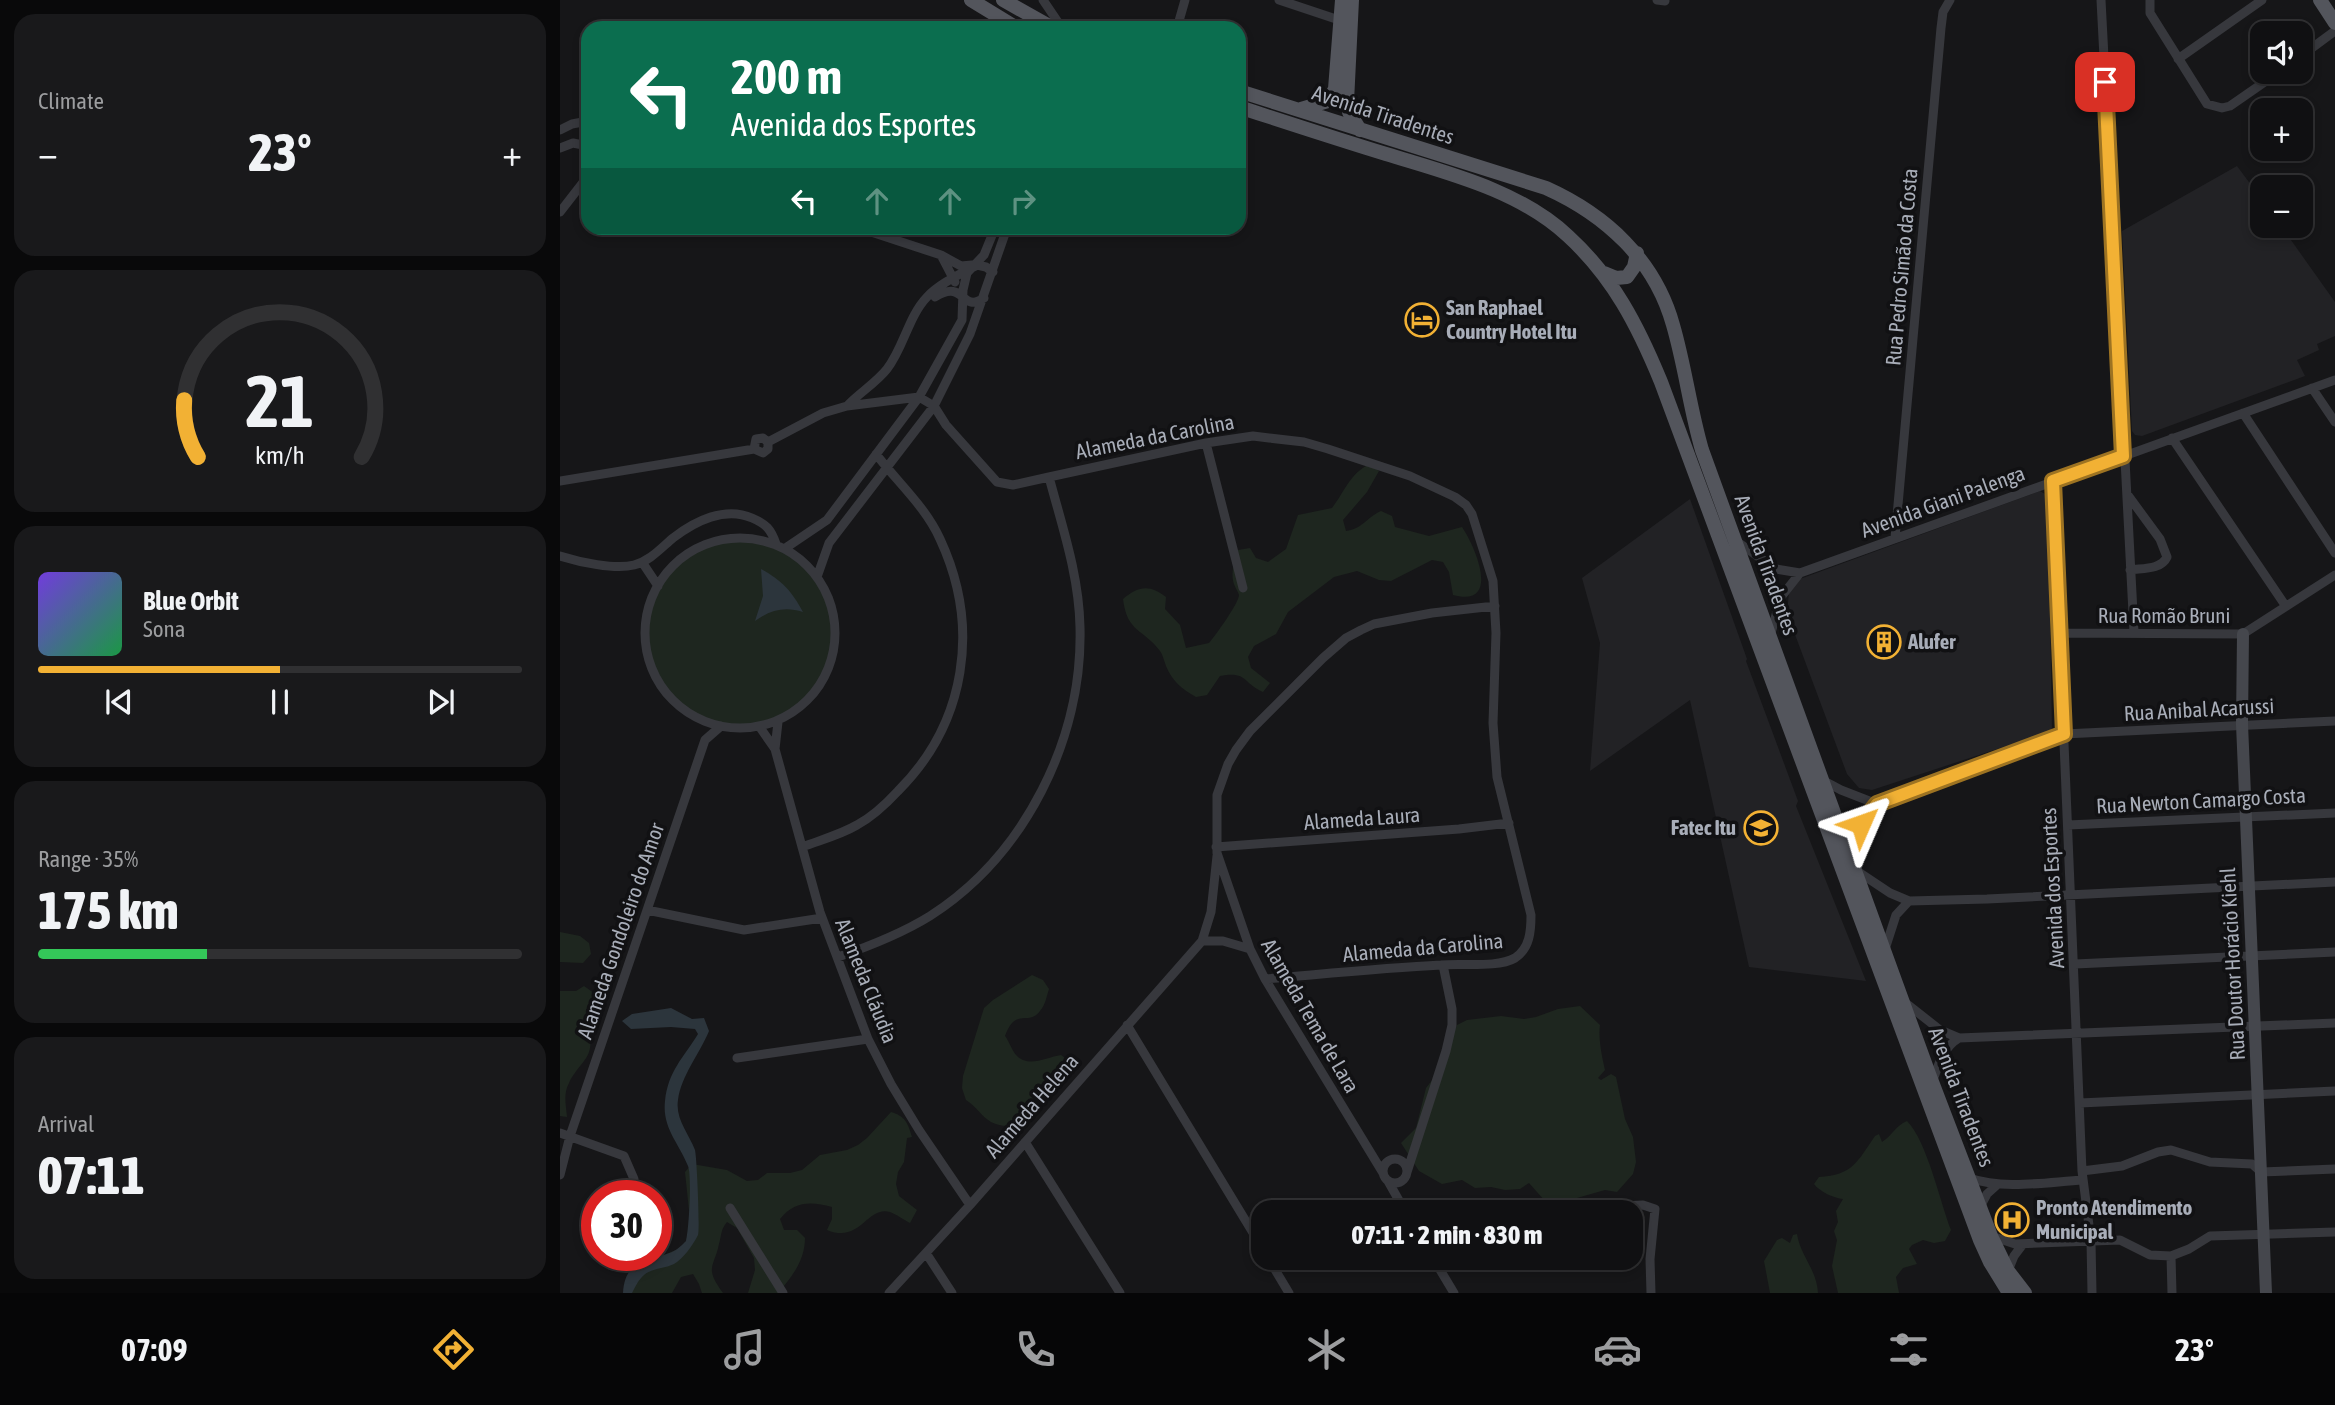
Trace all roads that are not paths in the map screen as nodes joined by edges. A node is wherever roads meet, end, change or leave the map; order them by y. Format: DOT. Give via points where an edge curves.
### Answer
graph roads {
  1 [pos="971,0"];
  2 [pos="1043,0"];
  3 [pos="1185,0"];
  4 [pos="1279,0"];
  5 [pos="1342,0"];
  6 [pos="1352,0"];
  7 [pos="1657,0"];
  8 [pos="1950,0"];
  9 [pos="2102,0"];
  10 [pos="2150,0"];
  11 [pos="2262,0"];
  12 [pos="2320,0"];
  13 [pos="1006,1"];
  14 [pos="1665,1"];
  15 [pos="1005,21"];
  16 [pos="1041,21"];
  17 [pos="1057,21"];
  18 [pos="1179,21"];
  19 [pos="1345,22"];
  20 [pos="2335,23"];
  21 [pos="2335,31"];
  22 [pos="2313,47"];
  23 [pos="2178,59"];
  24 [pos="2262,84"];
  25 [pos="1246,93"];
  26 [pos="1328,102"];
  27 [pos="1246,109"];
  28 [pos="1299,109"];
  29 [pos="1349,112"];
  30 [pos="581,122"];
  31 [pos="560,130"];
  32 [pos="1360,130"];
  33 [pos="581,145"];
  34 [pos="560,148"];
  35 [pos="581,185"];
  36 [pos="560,212"];
  37 [pos="880,235"];
  38 [pos="992,235"];
  39 [pos="1005,235"];
  40 [pos="1637,253"];
  41 [pos="941,255"];
  42 [pos="977,265"];
  43 [pos="993,272"];
  44 [pos="1603,272"];
  45 [pos="953,278"];
  46 [pos="984,298"];
  47 [pos="964,299"];
  48 [pos="922,305"];
  49 [pos="2335,380"];
  50 [pos="2312,388"];
  51 [pos="919,397"];
  52 [pos="847,406"];
  53 [pos="934,406"];
  54 [pos="2243,413"];
  55 [pos="2335,422"];
  56 [pos="2172,438"];
  57 [pos="1206,443"];
  58 [pos="876,454"];
  59 [pos="2123,456"];
  60 [pos="887,468"];
  61 [pos="1049,477"];
  62 [pos="560,481"];
  63 [pos="2053,481"];
  64 [pos="2126,493"];
  65 [pos="1895,538"];
  66 [pos="1734,540"];
  67 [pos="776,544"];
  68 [pos="787,547"];
  69 [pos="2335,553"];
  70 [pos="560,556"];
  71 [pos="642,562"];
  72 [pos="2130,569"];
  73 [pos="1800,573"];
  74 [pos="2335,575"];
  75 [pos="817,577"];
  76 [pos="658,586"];
  77 [pos="1243,588"];
  78 [pos="2284,605"];
  79 [pos="1495,606"];
  80 [pos="2134,632"];
  81 [pos="2060,633"];
  82 [pos="2243,634"];
  83 [pos="1770,638"];
  84 [pos="700,719"];
  85 [pos="2335,721"];
  86 [pos="778,722"];
  87 [pos="2242,724"];
  88 [pos="721,726"];
  89 [pos="759,726"];
  90 [pos="2064,734"];
  91 [pos="705,740"];
  92 [pos="775,749"];
  93 [pos="1822,779"];
  94 [pos="1877,804"];
  95 [pos="2335,813"];
  96 [pos="2246,816"];
  97 [pos="1509,823"];
  98 [pos="2068,825"];
  99 [pos="802,848"];
  100 [pos="1217,850"];
  101 [pos="1853,865"];
  102 [pos="2335,882"];
  103 [pos="2249,886"];
  104 [pos="2072,894"];
  105 [pos="1909,901"];
  106 [pos="647,910"];
  107 [pos="822,918"];
  108 [pos="1202,942"];
  109 [pos="1250,949"];
  110 [pos="1885,951"];
  111 [pos="2335,952"];
  112 [pos="2252,955"];
  113 [pos="838,957"];
  114 [pos="2075,964"];
  115 [pos="1443,965"];
  116 [pos="1265,979"];
  117 [pos="1902,1001"];
  118 [pos="2335,1023"];
  119 [pos="1127,1026"];
  120 [pos="2255,1027"];
  121 [pos="2077,1033"];
  122 [pos="1959,1038"];
  123 [pos="868,1039"];
  124 [pos="737,1058"];
  125 [pos="1932,1083"];
  126 [pos="2335,1091"];
  127 [pos="2258,1095"];
  128 [pos="2080,1103"];
  129 [pos="565,1135"];
  130 [pos="1024,1142"];
  131 [pos="1415,1148"];
  132 [pos="1368,1150"];
  133 [pos="1396,1160"];
  134 [pos="2335,1169"];
  135 [pos="2261,1172"];
  136 [pos="560,1175"];
  137 [pos="1406,1175"];
  138 [pos="2083,1176"];
  139 [pos="1386,1177"];
  140 [pos="1969,1178"];
  141 [pos="634,1179"];
  142 [pos="1998,1184"];
  143 [pos="1399,1200"];
  144 [pos="1404,1200"];
  145 [pos="970,1205"];
  146 [pos="1643,1205"];
  147 [pos="1980,1207"];
  148 [pos="730,1209"];
  149 [pos="1251,1230"];
  150 [pos="2335,1232"];
  151 [pos="2263,1234"];
  152 [pos="1991,1236"];
  153 [pos="2091,1241"];
  154 [pos="2023,1244"];
  155 [pos="926,1253"];
  156 [pos="2171,1256"];
  157 [pos="1275,1270"];
  158 [pos="1440,1270"];
  159 [pos="2008,1271"];
  160 [pos="783,1293"];
  161 [pos="889,1293"];
  162 [pos="952,1293"];
  163 [pos="1120,1293"];
  164 [pos="1289,1293"];
  165 [pos="1454,1293"];
  166 [pos="1651,1293"];
  167 [pos="2009,1293"];
  168 [pos="2025,1293"];
  169 [pos="2092,1293"];
  170 [pos="2172,1293"];
  171 [pos="2266,1293"];
  1 -- 15 [label="main road"];
  2 -- 17 [label="street"];
  3 -- 18 [label="street"];
  4 -- 19 [label="street"];
  5 -- 19 [label="main road"];
  6 -- 19 [label="main road"];
  7 -- 14 [label="street"];
  8 -- 65 [label="street, Rua Pedro Simão da Costa" via="1941,28"];
  9 -- 59 [label="street"];
  10 -- 23 [label="street" via="2150,13"];
  11 -- 23 [label="street"];
  12 -- 20 [label="main road"];
  13 -- 16 [label="main road"];
  19 -- 26 [label="main road" via="1335,89"];
  19 -- 29 [label="main road"];
  21 -- 22 [label="street"];
  23 -- 24 [label="street" via="2207,104 2222,108"];
  25 -- 28 [label="main road, Avenida Tiradentes"];
  26 -- 28 [label="main road"];
  26 -- 29 [label="main road"];
  27 -- 44 [label="main road, Avenida Tiradentes" via="1500,193 1567,234"];
  28 -- 32 [label="main road, Avenida Tiradentes"];
  29 -- 32 [label="main road"];
  30 -- 31 [label="street"];
  32 -- 40 [label="main road, Avenida Tiradentes" via="1546,188 1610,227"];
  33 -- 34 [label="street"];
  35 -- 36 [label="street"];
  37 -- 41 [label="street"];
  38 -- 42 [label="street"];
  39 -- 43 [label="street"];
  40 -- 44 [label="main road" via="1626,277"];
  40 -- 66 [label="main road, Avenida Tiradentes" via="1668,308 1702,450"];
  41 -- 42 [label="street" via="961,266"];
  41 -- 45 [label="street"];
  42 -- 43 [label="street"];
  42 -- 45 [label="street"];
  42 -- 47 [label="street" via="967,274"];
  43 -- 46 [label="street"];
  44 -- 167 [label="main road, Avenida Tiradentes" via="1632,317 1657,372 1932,1115 1980,1240"];
  45 -- 47 [label="street"];
  45 -- 48 [label="street"];
  46 -- 47 [label="street" via="975,302"];
  46 -- 53 [label="street"];
  47 -- 48 [label="street" via="948,290"];
  47 -- 51 [label="street" via="962,320"];
  48 -- 52 [label="street" via="885,371"];
  49 -- 50 [label="street, Avenida Giani Palenga"];
  50 -- 54 [label="street, Avenida Giani Palenga"];
  50 -- 55 [label="street"];
  51 -- 52 [label="street"];
  51 -- 53 [label="street"];
  51 -- 58 [label="street"];
  52 -- 62 [label="street" via="823,413 768,442 756,439 754,449"];
  53 -- 60 [label="street"];
  53 -- 61 [label="street, Alameda da Carolina" via="997,482 1013,485"];
  54 -- 56 [label="street, Avenida Giani Palenga"];
  54 -- 69 [label="street"];
  56 -- 59 [label="street, Avenida Giani Palenga"];
  56 -- 78 [label="street"];
  57 -- 61 [label="street, Alameda da Carolina"];
  57 -- 77 [label="street"];
  57 -- 79 [label="street, Alameda da Carolina" via="1253,436 1304,442 1410,476 1455,497 1472,514 1481,537"];
  58 -- 60 [label="street"];
  58 -- 68 [label="street" via="827,520"];
  59 -- 63 [label="street, Avenida Giani Palenga"];
  59 -- 64 [label="street"];
  60 -- 75 [label="street" via="829,543"];
  60 -- 99 [label="street" via="924,510 949,561 963,621 958,684 943,732 911,778 856,825"];
  61 -- 113 [label="street" via="1073,565 1080,626 1077,680 1056,759 1023,823 972,882 913,925"];
  63 -- 65 [label="street, Avenida Giani Palenga"];
  63 -- 81 [label="street, Avenida dos Esportes"];
  64 -- 72 [label="street"];
  64 -- 72 [label="street" via="2160,540 2167,558 2158,566"];
  65 -- 73 [label="street, Avenida Giani Palenga"];
  66 -- 73 [label="street" via="1776,569"];
  66 -- 83 [label="main road, Avenida Tiradentes"];
  67 -- 68 [label="street"];
  67 -- 71 [label="street" via="764,524 730,512 688,527"];
  67 -- 76 [label="street" via="740,537 711,542 684,555"];
  68 -- 75 [label="street"];
  70 -- 71 [label="street" via="582,563 631,566"];
  71 -- 76 [label="street"];
  72 -- 80 [label="street"];
  73 -- 83 [label="street" via="1781,597"];
  74 -- 78 [label="street, Rua Romão Bruni"];
  75 -- 86 [label="street" via="830,603 835,632 831,661 818,688"];
  76 -- 84 [label="street" via="649,603 644,633 649,663 662,690"];
  78 -- 82 [label="street, Rua Romão Bruni"];
  79 -- 97 [label="street, Alameda da Carolina" via="1493,723 1497,777"];
  79 -- 100 [label="street, Alameda Tema de Lara" via="1374,624 1346,638 1236,750 1217,796"];
  80 -- 81 [label="street, Rua Romão Bruni"];
  80 -- 82 [label="street, Rua Romão Bruni"];
  81 -- 90 [label="street, Avenida dos Esportes"];
  82 -- 87 [label="street, Rua Doutor Horácio Kiehl"];
  83 -- 93 [label="main road, Avenida Tiradentes"];
  84 -- 88 [label="street"];
  84 -- 91 [label="street"];
  85 -- 87 [label="street, Rua Anibal Acarussi"];
  86 -- 89 [label="street"];
  86 -- 92 [label="street"];
  87 -- 90 [label="street, Rua Anibal Acarussi"];
  87 -- 96 [label="street, Rua Doutor Horácio Kiehl"];
  88 -- 89 [label="street"];
  88 -- 91 [label="street, Alameda Gondoleiro do Amor"];
  89 -- 92 [label="street"];
  90 -- 94 [label="street, Rua Anibal Acarussi"];
  90 -- 98 [label="street, Avenida dos Esportes"];
  91 -- 106 [label="street, Alameda Gondoleiro do Amor"];
  92 -- 99 [label="street, Alameda Cláudia"];
  93 -- 94 [label="street"];
  93 -- 101 [label="main road, Avenida Tiradentes"];
  94 -- 101 [label="street" via="1861,824"];
  95 -- 96 [label="street, Rua Newton Camargo Costa"];
  96 -- 98 [label="street, Rua Newton Camargo Costa"];
  96 -- 103 [label="street, Rua Doutor Horácio Kiehl"];
  97 -- 100 [label="street, Alameda Laura"];
  97 -- 115 [label="street, Alameda da Carolina" via="1531,915 1528,941 1522,952 1501,963"];
  98 -- 104 [label="street, Avenida dos Esportes"];
  99 -- 107 [label="street, Alameda Cláudia"];
  100 -- 108 [label="street, Alameda Helena" via="1211,912"];
  100 -- 109 [label="street, Alameda Tema de Lara"];
  101 -- 105 [label="street" via="1890,893"];
  101 -- 110 [label="main road, Avenida Tiradentes"];
  102 -- 103 [label="street"];
  103 -- 104 [label="street"];
  103 -- 112 [label="street, Rua Doutor Horácio Kiehl"];
  104 -- 105 [label="street"];
  104 -- 114 [label="street, Avenida dos Esportes"];
  105 -- 110 [label="street" via="1896,915"];
  106 -- 107 [label="street" via="744,930"];
  106 -- 129 [label="street, Alameda Gondoleiro do Amor"];
  107 -- 113 [label="street, Alameda Cláudia"];
  108 -- 109 [label="street" via="1223,941"];
  108 -- 119 [label="street, Alameda Helena"];
  109 -- 116 [label="street, Alameda Tema de Lara"];
  110 -- 117 [label="main road, Avenida Tiradentes"];
  111 -- 112 [label="street"];
  112 -- 114 [label="street"];
  112 -- 120 [label="street, Rua Doutor Horácio Kiehl"];
  113 -- 123 [label="street, Alameda Cláudia"];
  114 -- 121 [label="street, Avenida dos Esportes"];
  115 -- 116 [label="street, Alameda da Carolina"];
  115 -- 131 [label="street, Alameda Tema de Lara" via="1452,1025"];
  116 -- 132 [label="street, Alameda Tema de Lara"];
  117 -- 122 [label="street" via="1933,1026"];
  117 -- 125 [label="main road, Avenida Tiradentes"];
  118 -- 120 [label="street"];
  119 -- 130 [label="street, Alameda Helena"];
  119 -- 149 [label="street"];
  120 -- 121 [label="street"];
  120 -- 127 [label="street, Rua Doutor Horácio Kiehl"];
  121 -- 122 [label="street"];
  121 -- 128 [label="street, Avenida dos Esportes"];
  122 -- 125 [label="street" via="1944,1052"];
  123 -- 124 [label="street"];
  123 -- 145 [label="street, Alameda Cláudia" via="919,1130"];
  125 -- 140 [label="main road, Avenida Tiradentes"];
  126 -- 127 [label="street"];
  127 -- 128 [label="street"];
  127 -- 135 [label="street, Rua Doutor Horácio Kiehl"];
  128 -- 138 [label="street, Avenida dos Esportes"];
  129 -- 136 [label="street, Alameda Gondoleiro do Amor"];
  129 -- 141 [label="street" via="624,1156"];
  130 -- 145 [label="street, Alameda Helena"];
  130 -- 163 [label="street"];
  131 -- 133 [label="street"];
  131 -- 137 [label="street, Alameda Tema de Lara"];
  132 -- 133 [label="street"];
  132 -- 139 [label="street, Alameda Tema de Lara"];
  133 -- 137 [label="street" via="1404,1163"];
  133 -- 139 [label="street" via="1385,1164"];
  134 -- 135 [label="street"];
  135 -- 138 [label="street" via="2252,1164 2210,1162 2171,1150"];
  135 -- 151 [label="street, Rua Doutor Horácio Kiehl"];
  137 -- 139 [label="street" via="1397,1183"];
  137 -- 144 [label="street, Alameda Tema de Lara"];
  138 -- 142 [label="street"];
  138 -- 153 [label="street, Avenida dos Esportes"];
  139 -- 143 [label="street, Alameda Tema de Lara"];
  140 -- 142 [label="street"];
  140 -- 147 [label="main road, Avenida Tiradentes"];
  142 -- 147 [label="street"];
  145 -- 155 [label="street, Alameda Helena"];
  146 -- 166 [label="street" via="1655,1209"];
  147 -- 152 [label="main road, Avenida Tiradentes"];
  148 -- 160 [label="street"];
  150 -- 151 [label="street"];
  151 -- 156 [label="street" via="2210,1236"];
  151 -- 171 [label="street, Rua Doutor Horácio Kiehl"];
  152 -- 154 [label="street"];
  152 -- 159 [label="main road, Avenida Tiradentes"];
  153 -- 154 [label="street"];
  153 -- 156 [label="street" via="2120,1240 2150,1255"];
  153 -- 169 [label="street, Avenida dos Esportes"];
  154 -- 159 [label="street"];
  155 -- 161 [label="street, Alameda Helena"];
  155 -- 162 [label="street"];
  156 -- 170 [label="street"];
  157 -- 164 [label="street"];
  158 -- 165 [label="street"];
  159 -- 168 [label="main road, Avenida Tiradentes"];
}
